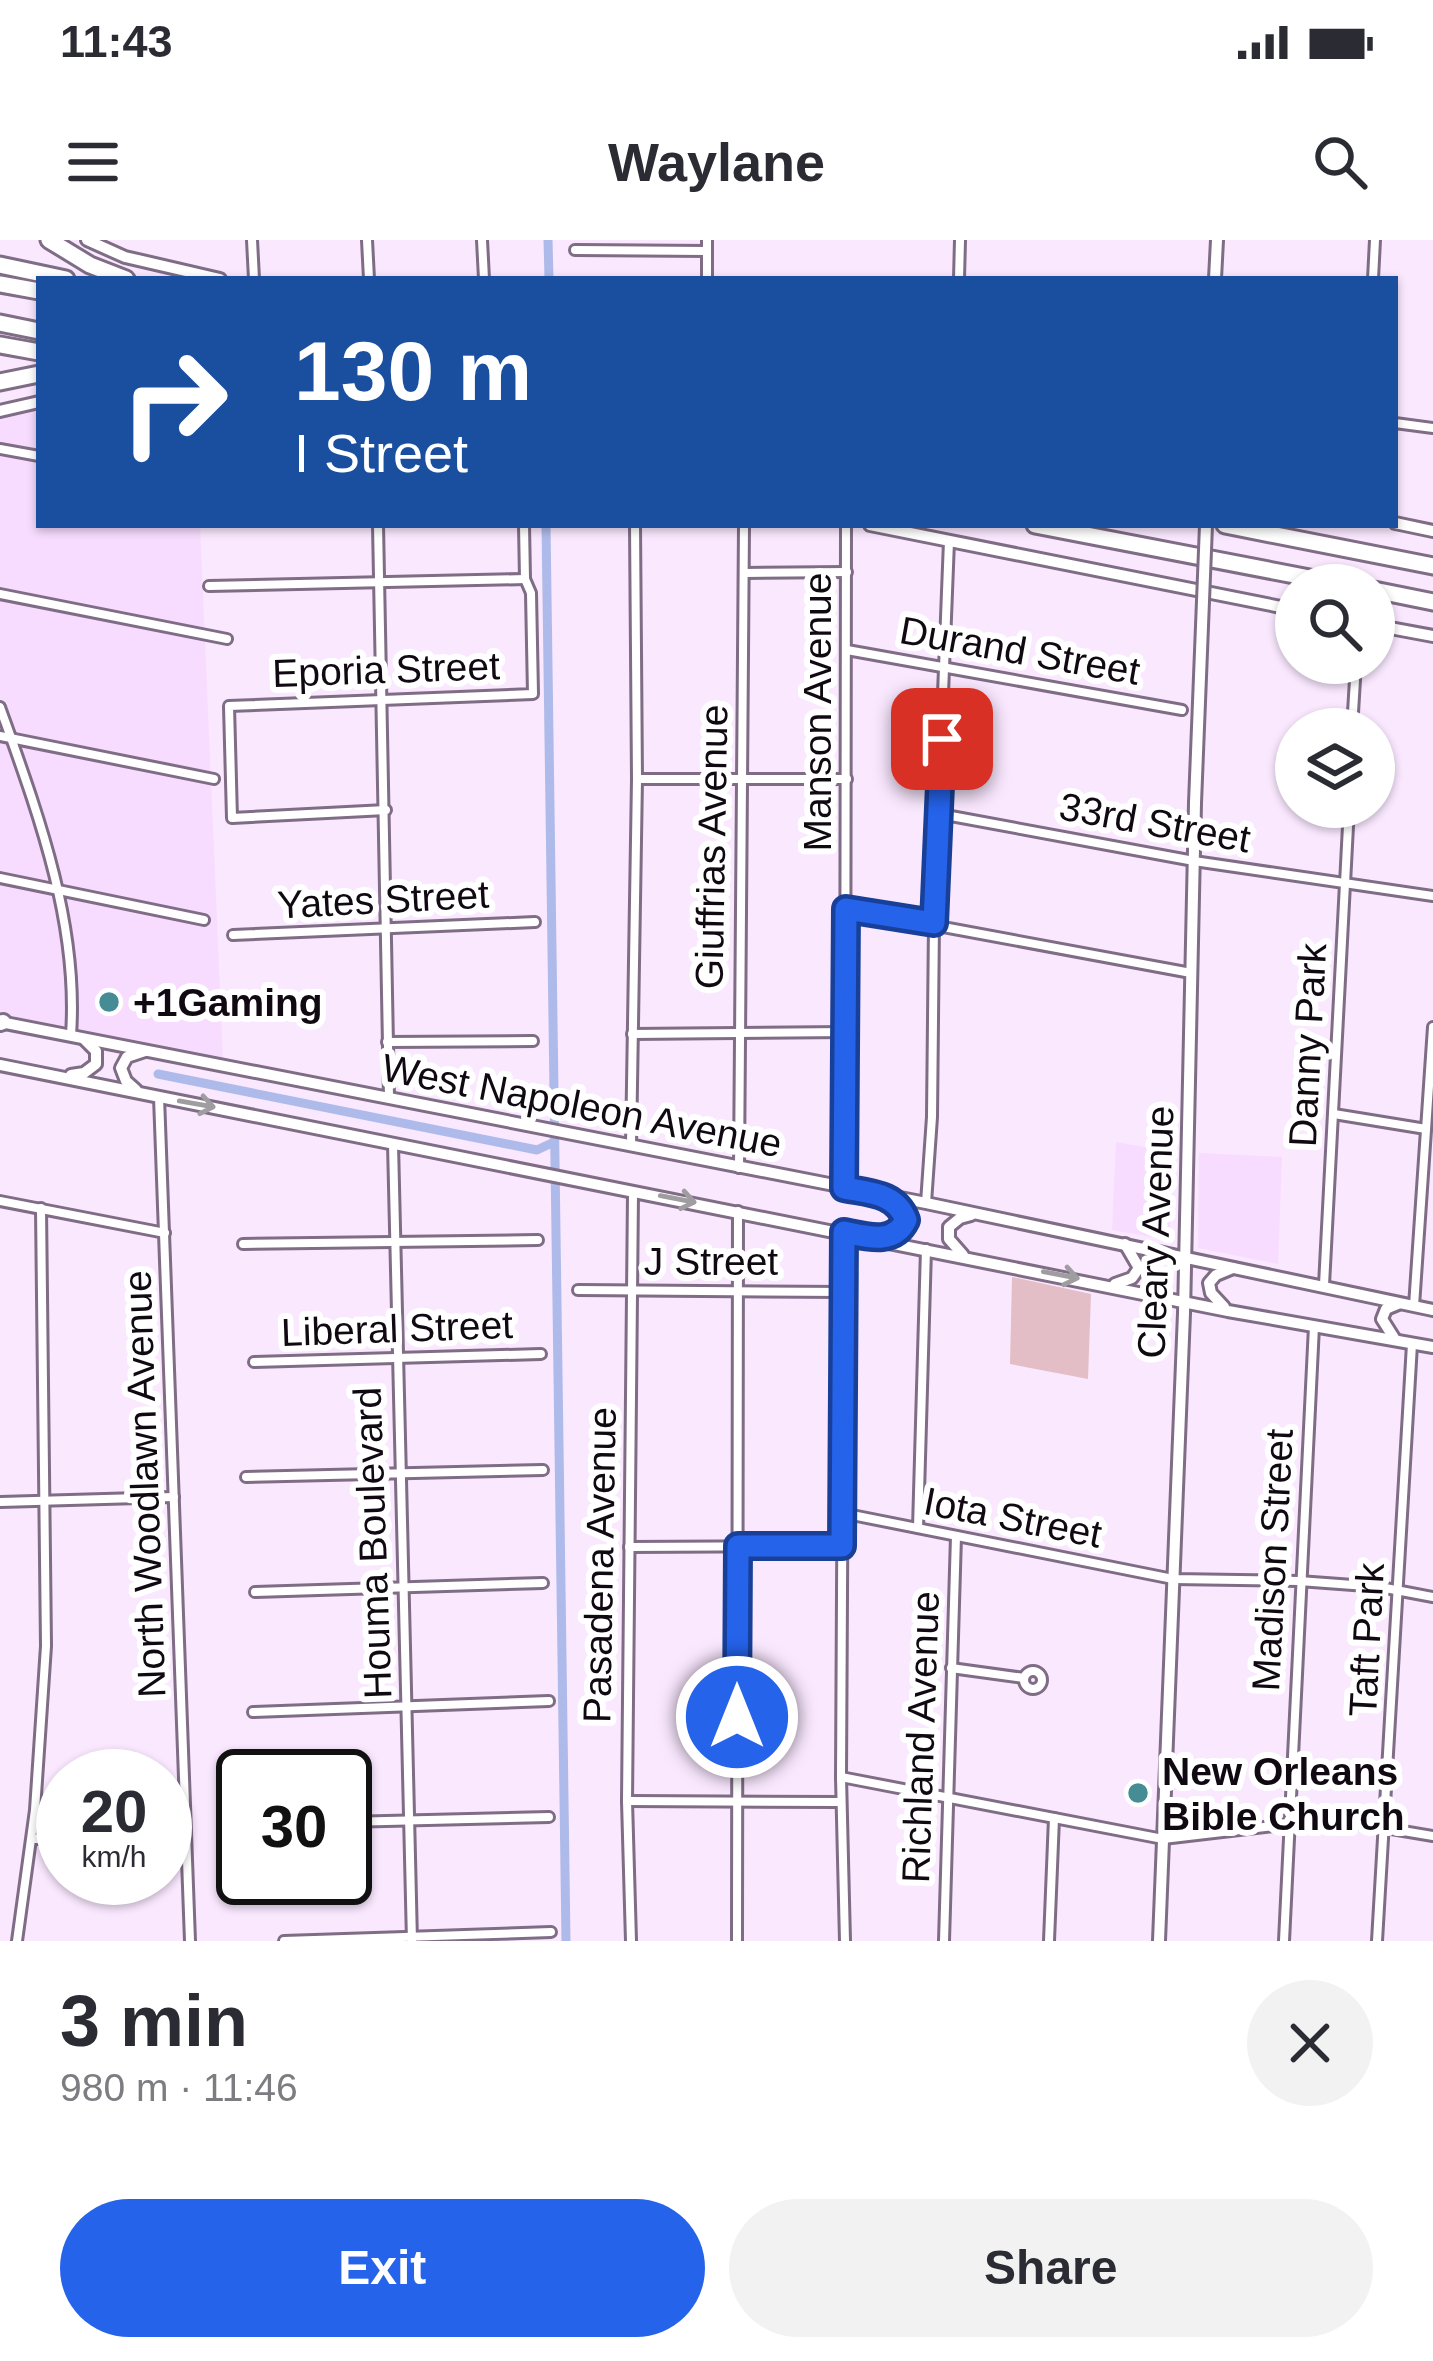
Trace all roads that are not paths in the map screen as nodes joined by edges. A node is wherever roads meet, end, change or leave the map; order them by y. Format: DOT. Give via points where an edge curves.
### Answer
graph roads {
  1 [pos="50,240"];
  2 [pos="87,240"];
  3 [pos="251,240"];
  4 [pos="367,240"];
  5 [pos="482,240"];
  6 [pos="707,240"];
  7 [pos="961,240"];
  8 [pos="1217,240"];
  9 [pos="1375,240"];
  10 [pos="575,250"];
  11 [pos="707,251"];
  12 [pos="0,265"];
  13 [pos="52,276"];
  14 [pos="118,276"];
  15 [pos="207,276"];
  16 [pos="254,276"];
  17 [pos="369,276"];
  18 [pos="484,276"];
  19 [pos="706,276"];
  20 [pos="959,276"];
  21 [pos="1215,276"];
  22 [pos="1373,276"];
  23 [pos="0,284"];
  24 [pos="36,291"];
  25 [pos="0,323"];
  26 [pos="36,330"];
  27 [pos="0,345"];
  28 [pos="36,351"];
  29 [pos="36,375"];
  30 [pos="0,382"];
  31 [pos="36,402"];
  32 [pos="0,411"];
  33 [pos="1398,423"];
  34 [pos="1433,428"];
  35 [pos="0,448"];
  36 [pos="36,455"];
  37 [pos="1398,524"];
  38 [pos="378,528"];
  39 [pos="524,528"];
  40 [pos="635,528"];
  41 [pos="744,528"];
  42 [pos="846,528"];
  43 [pos="885,528"];
  44 [pos="1050,528"];
  45 [pos="1205,528"];
  46 [pos="1241,528"];
  47 [pos="1433,531"];
  48 [pos="949,541"];
  49 [pos="1433,566"];
  50 [pos="1275,571"];
  51 [pos="847,572"];
  52 [pos="744,573"];
  53 [pos="525,579"];
  54 [pos="379,580"];
  55 [pos="209,586"];
  56 [pos="0,594"];
  57 [pos="1395,594"];
  58 [pos="1433,602"];
  59 [pos="1275,606"];
  60 [pos="1395,629"];
  61 [pos="1433,636"];
  62 [pos="227,640"];
  63 [pos="847,650"];
  64 [pos="945,667"];
  65 [pos="384,698"];
  66 [pos="0,707"];
  67 [pos="1182,710"];
  68 [pos="0,736"];
  69 [pos="11,738"];
  70 [pos="637,778"];
  71 [pos="214,779"];
  72 [pos="742,779"];
  73 [pos="848,779"];
  74 [pos="386,810"];
  75 [pos="940,814"];
  76 [pos="1347,828"];
  77 [pos="1194,862"];
  78 [pos="0,878"];
  79 [pos="1345,883"];
  80 [pos="58,890"];
  81 [pos="1433,896"];
  82 [pos="846,909"];
  83 [pos="204,920"];
  84 [pos="536,922"];
  85 [pos="934,923"];
  86 [pos="388,929"];
  87 [pos="233,935"];
  88 [pos="1191,973"];
  89 [pos="1,1023"];
  90 [pos="1433,1027"];
  91 [pos="846,1032"];
  92 [pos="740,1033"];
  93 [pos="632,1034"];
  94 [pos="76,1036"];
  95 [pos="533,1041"];
  96 [pos="387,1042"];
  97 [pos="148,1050"];
  98 [pos="0,1065"];
  99 [pos="62,1077"];
  100 [pos="140,1093"];
  101 [pos="159,1097"];
  102 [pos="389,1097"];
  103 [pos="1334,1114"];
  104 [pos="1426,1129"];
  105 [pos="393,1144"];
  106 [pos="631,1148"];
  107 [pos="740,1169"];
  108 [pos="844,1188"];
  109 [pos="633,1190"];
  110 [pos="885,1196"];
  111 [pos="0,1201"];
  112 [pos="926,1203"];
  113 [pos="41,1208"];
  114 [pos="738,1211"];
  115 [pos="974,1214"];
  116 [pos="844,1229"];
  117 [pos="165,1233"];
  118 [pos="879,1239"];
  119 [pos="538,1240"];
  120 [pos="394,1242"];
  121 [pos="243,1244"];
  122 [pos="1124,1244"];
  123 [pos="926,1249"];
  124 [pos="964,1256"];
  125 [pos="1184,1256"];
  126 [pos="1236,1267"];
  127 [pos="1112,1285"];
  128 [pos="1324,1286"];
  129 [pos="578,1290"];
  130 [pos="633,1290"];
  131 [pos="738,1291"];
  132 [pos="844,1292"];
  133 [pos="1183,1302"];
  134 [pos="1421,1308"];
  135 [pos="1228,1311"];
  136 [pos="1314,1326"];
  137 [pos="1396,1340"];
  138 [pos="1412,1343"];
  139 [pos="1431,1345"];
  140 [pos="541,1354"];
  141 [pos="396,1358"];
  142 [pos="254,1362"];
  143 [pos="543,1470"];
  144 [pos="399,1473"];
  145 [pos="246,1477"];
  146 [pos="174,1497"];
  147 [pos="47,1500"];
  148 [pos="0,1502"];
  149 [pos="842,1513"];
  150 [pos="918,1528"];
  151 [pos="956,1536"];
  152 [pos="738,1546"];
  153 [pos="842,1546"];
  154 [pos="629,1547"];
  155 [pos="1173,1579"];
  156 [pos="1299,1581"];
  157 [pos="543,1583"];
  158 [pos="403,1588"];
  159 [pos="255,1592"];
  160 [pos="1399,1592"];
  161 [pos="1433,1597"];
  162 [pos="951,1667"];
  163 [pos="1024,1678"];
  164 [pos="549,1700"];
  165 [pos="407,1706"];
  166 [pos="253,1712"];
  167 [pos="182,1749"];
  168 [pos="841,1777"];
  169 [pos="948,1798"];
  170 [pos="627,1802"];
  171 [pos="736,1802"];
  172 [pos="842,1802"];
  173 [pos="549,1817"];
  174 [pos="1054,1818"];
  175 [pos="411,1820"];
  176 [pos="372,1821"];
  177 [pos="1289,1822"];
  178 [pos="1384,1829"];
  179 [pos="1433,1836"];
  180 [pos="32,1839"];
  181 [pos="36,1839"];
  182 [pos="1163,1839"];
  183 [pos="188,1905"];
  184 [pos="551,1931"];
  185 [pos="412,1938"];
  186 [pos="17,1941"];
  187 [pos="190,1941"];
  188 [pos="284,1941"];
  189 [pos="631,1941"];
  190 [pos="737,1941"];
  191 [pos="844,1941"];
  192 [pos="944,1941"];
  193 [pos="1049,1941"];
  194 [pos="1159,1941"];
  195 [pos="1284,1941"];
  196 [pos="1377,1941"];
  1 -- 14 [label="highway"];
  2 -- 15 [label="main road"];
  3 -- 16 [label="street"];
  4 -- 17 [label="street"];
  5 -- 18 [label="street"];
  6 -- 11 [label="street"];
  7 -- 20 [label="street"];
  8 -- 21 [label="main road"];
  9 -- 22 [label="street"];
  10 -- 11 [label="street"];
  11 -- 19 [label="street"];
  12 -- 13 [label="highway"];
  23 -- 24 [label="highway"];
  25 -- 26 [label="highway"];
  27 -- 28 [label="highway"];
  29 -- 30 [label="highway"];
  31 -- 32 [label="main road"];
  33 -- 34 [label="street"];
  35 -- 36 [label="street"];
  37 -- 47 [label="main road"];
  38 -- 54 [label="street"];
  39 -- 53 [label="street"];
  40 -- 70 [label="street"];
  41 -- 52 [label="street, Giuffrias Avenue"];
  42 -- 51 [label="street, Manson Avenue"];
  43 -- 48 [label="main road"];
  44 -- 50 [label="highway"];
  45 -- 77 [label="main road, Cleary Avenue, bridge"];
  46 -- 49 [label="highway"];
  48 -- 59 [label="main road"];
  48 -- 64 [label="street"];
  51 -- 52 [label="street"];
  51 -- 63 [label="street, Manson Avenue"];
  52 -- 72 [label="street, Giuffrias Avenue"];
  53 -- 54 [label="street"];
  53 -- 65 [label="street, Eporia Street" via="532,694"];
  54 -- 55 [label="street"];
  54 -- 65 [label="street"];
  56 -- 62 [label="street"];
  57 -- 58 [label="highway"];
  60 -- 61 [label="main road"];
  63 -- 64 [label="street, Durand Street"];
  63 -- 73 [label="street, Manson Avenue"];
  64 -- 67 [label="street, Durand Street"];
  64 -- 75 [label="street"];
  65 -- 74 [label="street"];
  65 -- 74 [label="street, Eporia Street" via="229,706 232,818"];
  66 -- 69 [label="street"];
  68 -- 69 [label="street"];
  69 -- 71 [label="street"];
  69 -- 80 [label="street"];
  70 -- 72 [label="street"];
  70 -- 93 [label="street"];
  72 -- 73 [label="street"];
  72 -- 92 [label="street, Giuffrias Avenue"];
  73 -- 82 [label="street, Manson Avenue"];
  74 -- 86 [label="street"];
  75 -- 77 [label="street, 33rd Street"];
  75 -- 85 [label="street"];
  76 -- 79 [label="street, Danny Park"];
  77 -- 79 [label="street, 33rd Street"];
  77 -- 88 [label="main road, Cleary Avenue"];
  78 -- 80 [label="street"];
  79 -- 81 [label="street, 33rd Street"];
  79 -- 103 [label="street, Danny Park"];
  80 -- 83 [label="street"];
  80 -- 94 [label="street"];
  82 -- 85 [label="street"];
  82 -- 91 [label="street, Manson Avenue"];
  84 -- 86 [label="street, Yates Street"];
  85 -- 88 [label="street"];
  85 -- 112 [label="street"];
  86 -- 87 [label="street, Yates Street"];
  86 -- 96 [label="street"];
  88 -- 125 [label="main road, Cleary Avenue"];
  89 -- 94 [label="main road, West Napoleon Avenue"];
  90 -- 104 [label="street"];
  91 -- 92 [label="street"];
  91 -- 108 [label="street, Manson Avenue"];
  92 -- 93 [label="street"];
  92 -- 107 [label="street, Giuffrias Avenue"];
  93 -- 106 [label="street"];
  94 -- 97 [label="main road, West Napoleon Avenue"];
  94 -- 99 [label="main road" via="96,1051 96,1064"];
  95 -- 96 [label="street"];
  96 -- 102 [label="street"];
  97 -- 100 [label="main road" via="121,1068"];
  97 -- 102 [label="main road, West Napoleon Avenue"];
  98 -- 99 [label="main road, West Napoleon Avenue"];
  99 -- 100 [label="main road, West Napoleon Avenue"];
  100 -- 101 [label="main road, West Napoleon Avenue"];
  101 -- 105 [label="main road, West Napoleon Avenue, one-way"];
  101 -- 117 [label="street, North Woodlawn Avenue"];
  102 -- 106 [label="main road, West Napoleon Avenue"];
  103 -- 104 [label="street"];
  103 -- 128 [label="street, Danny Park"];
  104 -- 134 [label="street"];
  105 -- 109 [label="main road, West Napoleon Avenue"];
  105 -- 120 [label="street, Houma Boulevard"];
  106 -- 107 [label="main road, West Napoleon Avenue"];
  107 -- 108 [label="main road, West Napoleon Avenue"];
  108 -- 110 [label="main road, West Napoleon Avenue"];
  109 -- 114 [label="main road, West Napoleon Avenue, one-way"];
  109 -- 130 [label="street, Pasadena Avenue"];
  110 -- 112 [label="main road, West Napoleon Avenue"];
  110 -- 118 [label="main road" via="906,1220"];
  111 -- 113 [label="street"];
  112 -- 115 [label="main road, West Napoleon Avenue"];
  113 -- 117 [label="street"];
  113 -- 147 [label="street"];
  114 -- 116 [label="main road, West Napoleon Avenue"];
  114 -- 131 [label="street"];
  115 -- 122 [label="main road, West Napoleon Avenue"];
  115 -- 124 [label="main road" via="949,1227"];
  116 -- 118 [label="main road, West Napoleon Avenue"];
  116 -- 132 [label="street"];
  117 -- 146 [label="street, North Woodlawn Avenue"];
  118 -- 123 [label="main road, West Napoleon Avenue"];
  119 -- 120 [label="street"];
  120 -- 121 [label="street"];
  120 -- 141 [label="street, Houma Boulevard"];
  122 -- 125 [label="main road, West Napoleon Avenue"];
  122 -- 127 [label="main road" via="1139,1268"];
  123 -- 124 [label="main road, West Napoleon Avenue"];
  123 -- 150 [label="street"];
  124 -- 127 [label="main road, West Napoleon Avenue, one-way"];
  125 -- 126 [label="main road, West Napoleon Avenue"];
  125 -- 133 [label="main road, Cleary Avenue"];
  126 -- 128 [label="main road, West Napoleon Avenue"];
  126 -- 135 [label="main road" via="1209,1283"];
  127 -- 133 [label="main road, West Napoleon Avenue"];
  128 -- 134 [label="main road, West Napoleon Avenue"];
  129 -- 130 [label="street, J Street"];
  130 -- 131 [label="street, J Street"];
  130 -- 154 [label="street, Pasadena Avenue"];
  131 -- 132 [label="street, J Street"];
  131 -- 152 [label="street"];
  132 -- 149 [label="street"];
  133 -- 135 [label="main road, West Napoleon Avenue"];
  133 -- 155 [label="main road, Cleary Avenue"];
  134 -- 137 [label="main road" via="1386,1309 1382,1319"];
  135 -- 136 [label="main road, West Napoleon Avenue"];
  136 -- 137 [label="main road, West Napoleon Avenue"];
  136 -- 156 [label="street, Madison Street"];
  137 -- 138 [label="main road, West Napoleon Avenue"];
  138 -- 139 [label="main road, West Napoleon Avenue"];
  138 -- 160 [label="street, Taft Park"];
  140 -- 141 [label="street, Liberal Street"];
  141 -- 142 [label="street, Liberal Street"];
  141 -- 144 [label="street, Houma Boulevard"];
  143 -- 144 [label="street"];
  144 -- 145 [label="street"];
  144 -- 158 [label="street, Houma Boulevard"];
  146 -- 147 [label="street"];
  146 -- 167 [label="street, North Woodlawn Avenue"];
  147 -- 148 [label="street"];
  147 -- 180 [label="street"];
  149 -- 150 [label="street, Iota Street"];
  149 -- 153 [label="street"];
  150 -- 151 [label="street, Iota Street"];
  151 -- 155 [label="street, Iota Street"];
  151 -- 162 [label="street, Richland Avenue"];
  152 -- 153 [label="street"];
  152 -- 154 [label="street"];
  152 -- 171 [label="street"];
  153 -- 168 [label="street"];
  154 -- 170 [label="street, Pasadena Avenue"];
  155 -- 156 [label="street, Iota Street"];
  155 -- 182 [label="main road, Cleary Avenue"];
  156 -- 160 [label="street, Iota Street"];
  156 -- 177 [label="street, Madison Street"];
  157 -- 158 [label="street"];
  158 -- 159 [label="street"];
  158 -- 165 [label="street, Houma Boulevard"];
  160 -- 161 [label="street, Iota Street"];
  160 -- 178 [label="street, Taft Park"];
  162 -- 163 [label="street"];
  162 -- 169 [label="street, Richland Avenue"];
  164 -- 165 [label="street"];
  165 -- 166 [label="street"];
  165 -- 175 [label="street, Houma Boulevard"];
  168 -- 169 [label="street"];
  168 -- 172 [label="street"];
  169 -- 174 [label="street"];
  169 -- 192 [label="street, Richland Avenue"];
  170 -- 171 [label="street"];
  170 -- 189 [label="street, Pasadena Avenue"];
  171 -- 172 [label="street"];
  171 -- 190 [label="street"];
  172 -- 191 [label="street"];
  173 -- 175 [label="street"];
  174 -- 182 [label="street"];
  174 -- 193 [label="street"];
  175 -- 176 [label="street"];
  175 -- 185 [label="street, Houma Boulevard"];
  177 -- 178 [label="street" via="1332,1819"];
  177 -- 182 [label="street"];
  177 -- 195 [label="street, Madison Street"];
  178 -- 179 [label="street"];
  178 -- 196 [label="street, Taft Park"];
  180 -- 181 [label="street"];
  180 -- 186 [label="street"];
  182 -- 194 [label="main road, Cleary Avenue"];
  183 -- 187 [label="street, North Woodlawn Avenue"];
  184 -- 185 [label="street"];
  185 -- 188 [label="street"];
}
